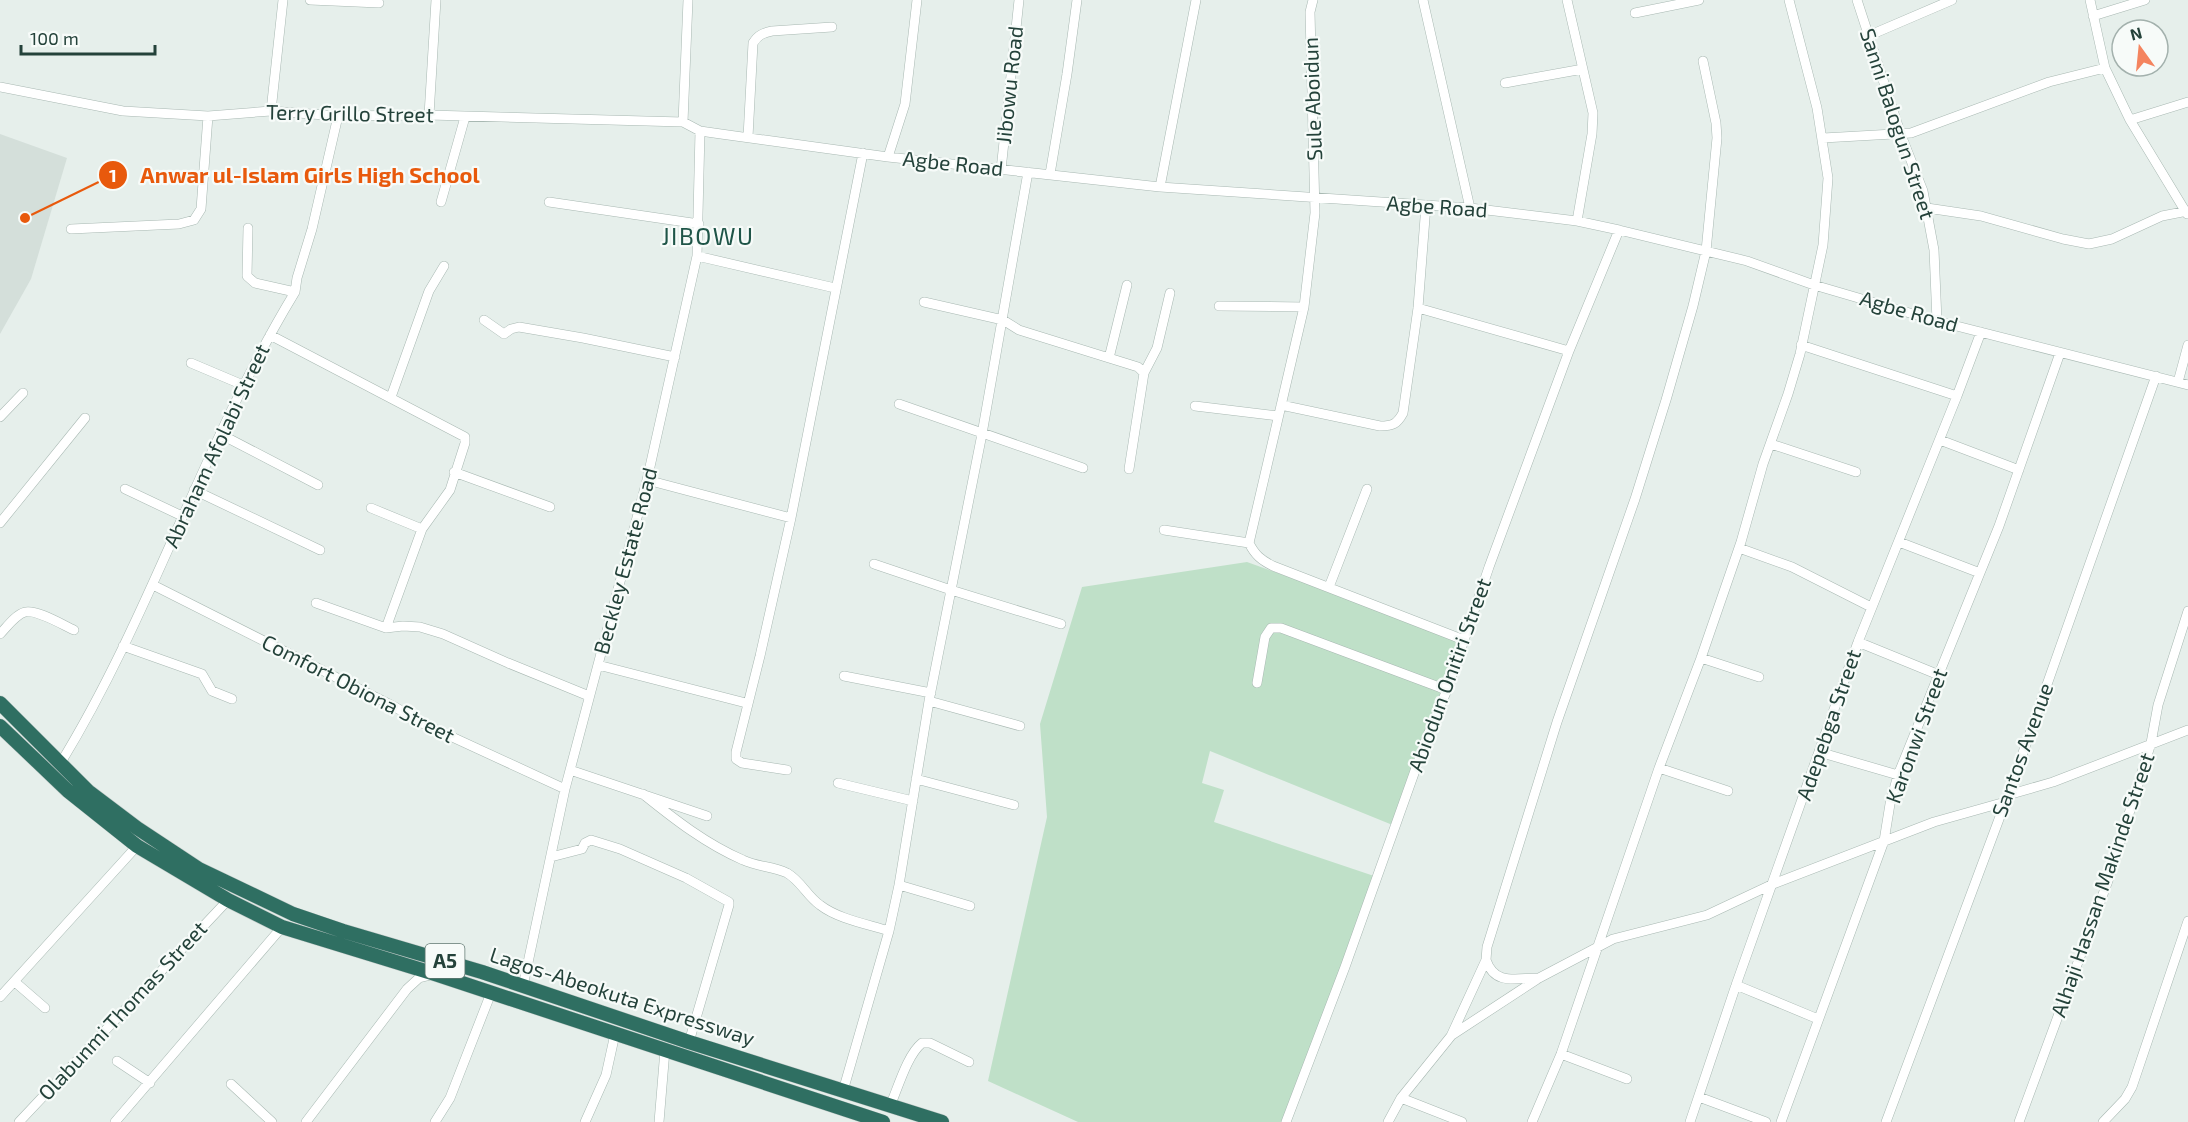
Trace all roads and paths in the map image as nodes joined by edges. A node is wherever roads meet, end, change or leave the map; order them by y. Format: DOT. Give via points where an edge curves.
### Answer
graph roads {
  1 [pos="283,0"];
  2 [pos="310,0"];
  3 [pos="436,0"];
  4 [pos="688,0"];
  5 [pos="917,0"];
  6 [pos="1019,0"];
  7 [pos="1077,0"];
  8 [pos="1196,0"];
  9 [pos="1313,0"];
  10 [pos="1423,0"];
  11 [pos="1567,0"];
  12 [pos="1699,0"];
  13 [pos="1789,0"];
  14 [pos="1857,0"];
  15 [pos="1953,0"];
  16 [pos="2090,0"];
  17 [pos="2145,0"];
  18 [pos="379,3"];
  19 [pos="1635,13"];
  20 [pos="2093,15"];
  21 [pos="832,27"];
  22 [pos="1868,36"];
  23 [pos="1703,61"];
  24 [pos="2105,68"];
  25 [pos="1583,69"];
  26 [pos="1505,83"];
  27 [pos="0,87"];
  28 [pos="2188,102"];
  29 [pos="271,111"];
  30 [pos="429,115"];
  31 [pos="208,116"];
  32 [pos="338,116"];
  33 [pos="465,117"];
  34 [pos="2130,120"];
  35 [pos="683,122"];
  36 [pos="700,131"];
  37 [pos="1901,135"];
  38 [pos="748,137"];
  39 [pos="1823,138"];
  40 [pos="863,153"];
  41 [pos="888,157"];
  42 [pos="1001,170"];
  43 [pos="1028,172"];
  44 [pos="1050,174"];
  45 [pos="1160,188"];
  46 [pos="1315,198"];
  47 [pos="441,202"];
  48 [pos="549,202"];
  49 [pos="1426,205"];
  50 [pos="1470,208"];
  51 [pos="1927,208"];
  52 [pos="2187,213"];
  53 [pos="1577,221"];
  54 [pos="699,224"];
  55 [pos="248,228"];
  56 [pos="71,229"];
  57 [pos="1619,230"];
  58 [pos="1706,251"];
  59 [pos="697,256"];
  60 [pos="444,266"];
  61 [pos="1127,285"];
  62 [pos="1814,285"];
  63 [pos="835,288"];
  64 [pos="295,292"];
  65 [pos="1170,293"];
  66 [pos="924,302"];
  67 [pos="1219,306"];
  68 [pos="1304,307"];
  69 [pos="1418,308"];
  70 [pos="484,320"];
  71 [pos="1003,320"];
  72 [pos="1937,321"];
  73 [pos="1981,333"];
  74 [pos="270,335"];
  75 [pos="1801,345"];
  76 [pos="2188,345"];
  77 [pos="1569,351"];
  78 [pos="2060,353"];
  79 [pos="675,357"];
  80 [pos="1109,358"];
  81 [pos="191,363"];
  82 [pos="1144,373"];
  83 [pos="2156,376"];
  84 [pos="2178,382"];
  85 [pos="2188,385"];
  86 [pos="243,386"];
  87 [pos="23,393"];
  88 [pos="1957,396"];
  89 [pos="391,397"];
  90 [pos="898,404"];
  91 [pos="1281,405"];
  92 [pos="1195,406"];
  93 [pos="1278,416"];
  94 [pos="0,417"];
  95 [pos="85,418"];
  96 [pos="220,434"];
  97 [pos="982,434"];
  98 [pos="1940,440"];
  99 [pos="1771,444"];
  100 [pos="1083,468"];
  101 [pos="1130,469"];
  102 [pos="2019,470"];
  103 [pos="454,472"];
  104 [pos="1856,472"];
  105 [pos="647,480"];
  106 [pos="318,485"];
  107 [pos="125,489"];
  108 [pos="1367,489"];
  109 [pos="194,490"];
  110 [pos="550,507"];
  111 [pos="371,508"];
  112 [pos="182,516"];
  113 [pos="791,518"];
  114 [pos="0,523"];
  115 [pos="422,529"];
  116 [pos="1164,530"];
  117 [pos="1899,542"];
  118 [pos="1249,543"];
  119 [pos="1739,548"];
  120 [pos="320,550"];
  121 [pos="874,564"];
  122 [pos="1980,573"];
  123 [pos="153,585"];
  124 [pos="1329,587"];
  125 [pos="951,590"];
  126 [pos="316,603"];
  127 [pos="1871,607"];
  128 [pos="2188,611"];
  129 [pos="1061,624"];
  130 [pos="386,628"];
  131 [pos="74,630"];
  132 [pos="0,634"];
  133 [pos="1464,640"];
  134 [pos="1858,642"];
  135 [pos="123,646"];
  136 [pos="1701,657"];
  137 [pos="598,665"];
  138 [pos="1940,675"];
  139 [pos="844,676"];
  140 [pos="1759,677"];
  141 [pos="1257,683"];
  142 [pos="1447,690"];
  143 [pos="589,696"];
  144 [pos="930,697"];
  145 [pos="232,699"];
  146 [pos="0,703"];
  147 [pos="746,703"];
  148 [pos="0,726"];
  149 [pos="1020,726"];
  150 [pos="2188,730"];
  151 [pos="2151,744"];
  152 [pos="1819,752"];
  153 [pos="60,764"];
  154 [pos="1659,768"];
  155 [pos="570,770"];
  156 [pos="787,770"];
  157 [pos="1898,775"];
  158 [pos="916,779"];
  159 [pos="838,783"];
  160 [pos="565,789"];
  161 [pos="1728,791"];
  162 [pos="643,794"];
  163 [pos="2006,799"];
  164 [pos="913,801"];
  165 [pos="1014,806"];
  166 [pos="707,816"];
  167 [pos="1884,841"];
  168 [pos="137,846"];
  169 [pos="550,857"];
  170 [pos="1773,884"];
  171 [pos="899,885"];
  172 [pos="228,900"];
  173 [pos="970,906"];
  174 [pos="2188,921"];
  175 [pos="282,927"];
  176 [pos="889,931"];
  177 [pos="1596,948"];
  178 [pos="443,960"];
  179 [pos="1486,960"];
  180 [pos="435,974"];
  181 [pos="1539,978"];
  182 [pos="15,982"];
  183 [pos="1736,985"];
  184 [pos="523,986"];
  185 [pos="491,993"];
  186 [pos="0,997"];
  187 [pos="45,1008"];
  188 [pos="1818,1019"];
  189 [pos="615,1034"];
  190 [pos="1451,1036"];
  191 [pos="689,1042"];
  192 [pos="665,1050"];
  193 [pos="1561,1054"];
  194 [pos="117,1060"];
  195 [pos="969,1062"];
  196 [pos="1627,1080"];
  197 [pos="150,1083"];
  198 [pos="231,1084"];
  199 [pos="843,1091"];
  200 [pos="1699,1096"];
  201 [pos="1401,1098"];
  202 [pos="890,1106"];
  203 [pos="857,1118"];
  204 [pos="19,1122"];
  205 [pos="115,1122"];
  206 [pos="272,1122"];
  207 [pos="306,1122"];
  208 [pos="435,1122"];
  209 [pos="585,1122"];
  210 [pos="659,1122"];
  211 [pos="883,1122"];
  212 [pos="942,1122"];
  213 [pos="1286,1122"];
  214 [pos="1388,1122"];
  215 [pos="1462,1122"];
  216 [pos="1532,1122"];
  217 [pos="1690,1122"];
  218 [pos="1766,1122"];
  219 [pos="1781,1122"];
  220 [pos="1886,1122"];
  221 [pos="2019,1122"];
  222 [pos="2103,1122"];
  1 -- 29 [label="street"];
  2 -- 18 [label="street"];
  3 -- 30 [label="street"];
  4 -- 35 [label="street"];
  5 -- 41 [label="street" via="905,104"];
  6 -- 42 [label="street, Jibowu Road"];
  7 -- 44 [label="street"];
  8 -- 45 [label="street"];
  9 -- 46 [label="street, Sule Aboidun" via="1310,12"];
  10 -- 50 [label="street"];
  11 -- 25 [label="street"];
  12 -- 19 [label="street"];
  13 -- 39 [label="street"];
  14 -- 22 [label="street, Sanni Balogun Street"];
  15 -- 22 [label="street"];
  16 -- 20 [label="street"];
  17 -- 20 [label="street"];
  20 -- 24 [label="street"];
  21 -- 38 [label="street" via="772,31 757,37 753,43"];
  22 -- 37 [label="street, Sanni Balogun Street"];
  23 -- 58 [label="street" via="1717,138"];
  24 -- 34 [label="street"];
  24 -- 37 [label="street" via="2049,82"];
  25 -- 26 [label="street"];
  25 -- 53 [label="street" via="1593,123"];
  27 -- 31 [label="street, Terry Grillo Street" via="123,111"];
  28 -- 34 [label="street"];
  29 -- 31 [label="street, Terry Grillo Street"];
  29 -- 32 [label="street, Terry Grillo Street"];
  30 -- 32 [label="street, Terry Grillo Street"];
  30 -- 33 [label="street, Terry Grillo Street"];
  31 -- 56 [label="street" via="201,209 194,219 179,224"];
  32 -- 64 [label="street, Abraham Afolabi Street"];
  33 -- 35 [label="street, Terry Grillo Street"];
  33 -- 47 [label="street"];
  34 -- 52 [label="street"];
  35 -- 36 [label="street, Terry Grillo Street"];
  36 -- 38 [label="street, Agbe Road"];
  36 -- 54 [label="street, Beckley Estate Road"];
  37 -- 39 [label="street"];
  37 -- 51 [label="street, Sanni Balogun Street"];
  38 -- 40 [label="street, Agbe Road"];
  39 -- 62 [label="street" via="1828,178 1823,245"];
  40 -- 41 [label="street, Agbe Road"];
  40 -- 63 [label="street"];
  41 -- 42 [label="street, Agbe Road"];
  42 -- 43 [label="street, Agbe Road"];
  43 -- 44 [label="street, Agbe Road"];
  43 -- 71 [label="street"];
  44 -- 45 [label="street, Agbe Road"];
  45 -- 46 [label="street, Agbe Road"];
  46 -- 49 [label="street, Agbe Road"];
  46 -- 68 [label="street, Sule Aboidun"];
  48 -- 54 [label="street"];
  49 -- 50 [label="street, Agbe Road"];
  49 -- 69 [label="street"];
  50 -- 53 [label="street, Agbe Road"];
  51 -- 52 [label="street" via="1981,216 2089,244 2112,239 2162,216"];
  51 -- 72 [label="street, Sanni Balogun Street" via="1934,250"];
  53 -- 57 [label="street, Agbe Road"];
  54 -- 59 [label="street, Beckley Estate Road"];
  55 -- 64 [label="street" via="247,276 255,283"];
  57 -- 58 [label="street, Agbe Road"];
  57 -- 77 [label="street, Abiodun Onitiri Street"];
  58 -- 62 [label="street, Agbe Road"];
  58 -- 179 [label="street" via="1666,400 1554,734"];
  59 -- 63 [label="street"];
  59 -- 79 [label="street, Beckley Estate Road"];
  60 -- 89 [label="street" via="429,291"];
  61 -- 80 [label="street"];
  62 -- 72 [label="street, Agbe Road"];
  62 -- 75 [label="street"];
  63 -- 113 [label="street"];
  64 -- 74 [label="street, Abraham Afolabi Street"];
  65 -- 82 [label="street" via="1157,348"];
  66 -- 71 [label="street"];
  67 -- 68 [label="street"];
  68 -- 91 [label="street, Sule Aboidun"];
  69 -- 77 [label="street"];
  69 -- 91 [label="street" via="1403,413 1398,423 1380,426"];
  70 -- 79 [label="street" via="504,334 519,327"];
  71 -- 80 [label="street" via="1019,330"];
  71 -- 97 [label="street"];
  72 -- 73 [label="street, Agbe Road"];
  73 -- 78 [label="street, Agbe Road"];
  73 -- 88 [label="street, Adepebga Street"];
  74 -- 86 [label="street, Abraham Afolabi Street"];
  74 -- 89 [label="street"];
  75 -- 88 [label="street"];
  75 -- 99 [label="street"];
  76 -- 84 [label="street"];
  77 -- 133 [label="street, Abiodun Onitiri Street"];
  78 -- 83 [label="street, Agbe Road"];
  78 -- 102 [label="street, Karonwi Street"];
  79 -- 105 [label="street, Beckley Estate Road"];
  80 -- 82 [label="street" via="1138,367"];
  81 -- 86 [label="street"];
  82 -- 101 [label="street"];
  83 -- 84 [label="street, Agbe Road"];
  83 -- 163 [label="street, Santos Avenue"];
  84 -- 85 [label="street, Agbe Road"];
  86 -- 96 [label="street, Abraham Afolabi Street"];
  87 -- 94 [label="street"];
  88 -- 98 [label="street, Adepebga Street"];
  89 -- 103 [label="street" via="465,437"];
  90 -- 97 [label="street"];
  91 -- 93 [label="street, Sule Aboidun"];
  92 -- 93 [label="street"];
  93 -- 118 [label="street, Sule Aboidun"];
  95 -- 114 [label="street"];
  96 -- 106 [label="street"];
  96 -- 109 [label="street, Abraham Afolabi Street"];
  97 -- 100 [label="street"];
  97 -- 125 [label="street"];
  98 -- 102 [label="street"];
  98 -- 117 [label="street, Adepebga Street"];
  99 -- 104 [label="street"];
  99 -- 119 [label="street"];
  102 -- 122 [label="street, Karonwi Street"];
  103 -- 110 [label="street"];
  103 -- 115 [label="street" via="450,490"];
  105 -- 113 [label="street"];
  105 -- 137 [label="street, Beckley Estate Road"];
  107 -- 112 [label="street"];
  108 -- 124 [label="street"];
  109 -- 112 [label="street, Abraham Afolabi Street"];
  109 -- 120 [label="street"];
  111 -- 115 [label="street"];
  112 -- 123 [label="street, Abraham Afolabi Street"];
  113 -- 147 [label="street"];
  115 -- 130 [label="street"];
  116 -- 118 [label="street"];
  117 -- 122 [label="street"];
  117 -- 127 [label="street, Adepebga Street"];
  118 -- 124 [label="street" via="1261,560"];
  119 -- 127 [label="street" via="1792,567"];
  119 -- 136 [label="street"];
  121 -- 125 [label="street"];
  122 -- 138 [label="street, Karonwi Street"];
  123 -- 135 [label="street, Abraham Afolabi Street"];
  123 -- 160 [label="street, Comfort Obiona Street" via="424,724"];
  124 -- 133 [label="street"];
  125 -- 129 [label="street"];
  125 -- 144 [label="street"];
  126 -- 130 [label="street"];
  127 -- 134 [label="street, Adepebga Street"];
  128 -- 151 [label="street, Alhaji Hassan Makinde Street" via="2158,705"];
  130 -- 143 [label="street" via="420,627 444,634"];
  131 -- 132 [label="street" via="25,612"];
  133 -- 142 [label="street, Abiodun Onitiri Street"];
  134 -- 138 [label="street"];
  134 -- 152 [label="street, Adepebga Street"];
  135 -- 145 [label="street" via="202,674 213,691"];
  135 -- 153 [label="street, Abraham Afolabi Street"];
  136 -- 140 [label="street"];
  136 -- 154 [label="street"];
  137 -- 143 [label="street, Beckley Estate Road"];
  137 -- 147 [label="street"];
  138 -- 157 [label="street, Karonwi Street"];
  139 -- 144 [label="street"];
  141 -- 142 [label="street" via="1265,637 1271,628 1281,628"];
  142 -- 213 [label="street, Abiodun Onitiri Street"];
  143 -- 155 [label="street, Beckley Estate Road"];
  144 -- 149 [label="street"];
  144 -- 158 [label="street"];
  146 -- 153 [label="highway, Lagos-Abeokuta Expressway / A5"];
  147 -- 156 [label="street" via="736,759"];
  148 -- 168 [label="highway, Lagos-Abeokuta Expressway / A5" via="68,791"];
  150 -- 151 [label="street"];
  151 -- 163 [label="street"];
  151 -- 221 [label="street, Alhaji Hassan Makinde Street" via="2109,878"];
  152 -- 157 [label="street"];
  152 -- 170 [label="street, Adepebga Street"];
  153 -- 178 [label="highway, Lagos-Abeokuta Expressway / A5" via="137,828 227,883 293,914"];
  154 -- 161 [label="street"];
  154 -- 177 [label="street"];
  155 -- 160 [label="street, Beckley Estate Road"];
  155 -- 162 [label="street"];
  157 -- 167 [label="street, Karonwi Street"];
  158 -- 164 [label="street"];
  158 -- 165 [label="street"];
  159 -- 164 [label="street"];
  160 -- 169 [label="street, Beckley Estate Road"];
  162 -- 166 [label="street"];
  162 -- 176 [label="street" via="687,829 734,856 789,874 829,911"];
  163 -- 167 [label="street"];
  163 -- 220 [label="street, Santos Avenue"];
  164 -- 171 [label="street"];
  167 -- 170 [label="street"];
  167 -- 188 [label="street, Karonwi Street"];
  168 -- 172 [label="highway, Lagos-Abeokuta Expressway / A5"];
  168 -- 182 [label="street"];
  169 -- 184 [label="street, Beckley Estate Road"];
  169 -- 191 [label="street" via="582,849 591,840 606,843 686,878 729,902"];
  170 -- 177 [label="street" via="1707,915 1613,939"];
  170 -- 183 [label="street, Adepebga Street"];
  171 -- 173 [label="street"];
  171 -- 176 [label="street"];
  172 -- 175 [label="highway, Lagos-Abeokuta Expressway / A5"];
  172 -- 204 [label="street, Olabunmi Thomas Street"];
  174 -- 222 [label="street" via="2132,1087"];
  175 -- 180 [label="highway, Lagos-Abeokuta Expressway / A5"];
  175 -- 197 [label="street"];
  176 -- 199 [label="street"];
  177 -- 181 [label="street"];
  177 -- 193 [label="street"];
  178 -- 180 [label="street"];
  178 -- 184 [label="highway, Lagos-Abeokuta Expressway / A5"];
  179 -- 181 [label="street" via="1496,976"];
  179 -- 190 [label="street"];
  180 -- 185 [label="highway, Lagos-Abeokuta Expressway / A5"];
  180 -- 207 [label="street" via="418,978 407,989"];
  181 -- 190 [label="street"];
  182 -- 186 [label="street"];
  182 -- 187 [label="street"];
  183 -- 188 [label="street"];
  183 -- 200 [label="street, Adepebga Street"];
  184 -- 191 [label="highway, Lagos-Abeokuta Expressway / A5"];
  185 -- 189 [label="highway, Lagos-Abeokuta Expressway / A5"];
  185 -- 208 [label="street" via="450,1098"];
  188 -- 219 [label="street, Karonwi Street"];
  189 -- 192 [label="highway, Lagos-Abeokuta Expressway / A5"];
  189 -- 209 [label="street" via="606,1075"];
  190 -- 201 [label="street"];
  191 -- 199 [label="highway, Lagos-Abeokuta Expressway / A5"];
  192 -- 203 [label="highway, Lagos-Abeokuta Expressway / A5"];
  192 -- 210 [label="street"];
  193 -- 196 [label="street"];
  193 -- 216 [label="street"];
  194 -- 197 [label="street"];
  195 -- 202 [label="street" via="922,1043 911,1057"];
  197 -- 205 [label="street"];
  198 -- 206 [label="street"];
  199 -- 202 [label="highway, Lagos-Abeokuta Expressway / A5"];
  200 -- 217 [label="street, Adepebga Street"];
  200 -- 218 [label="street"];
  201 -- 214 [label="street"];
  201 -- 215 [label="street"];
  202 -- 212 [label="highway, Lagos-Abeokuta Expressway / A5"];
  203 -- 211 [label="highway, Lagos-Abeokuta Expressway / A5"];
}
